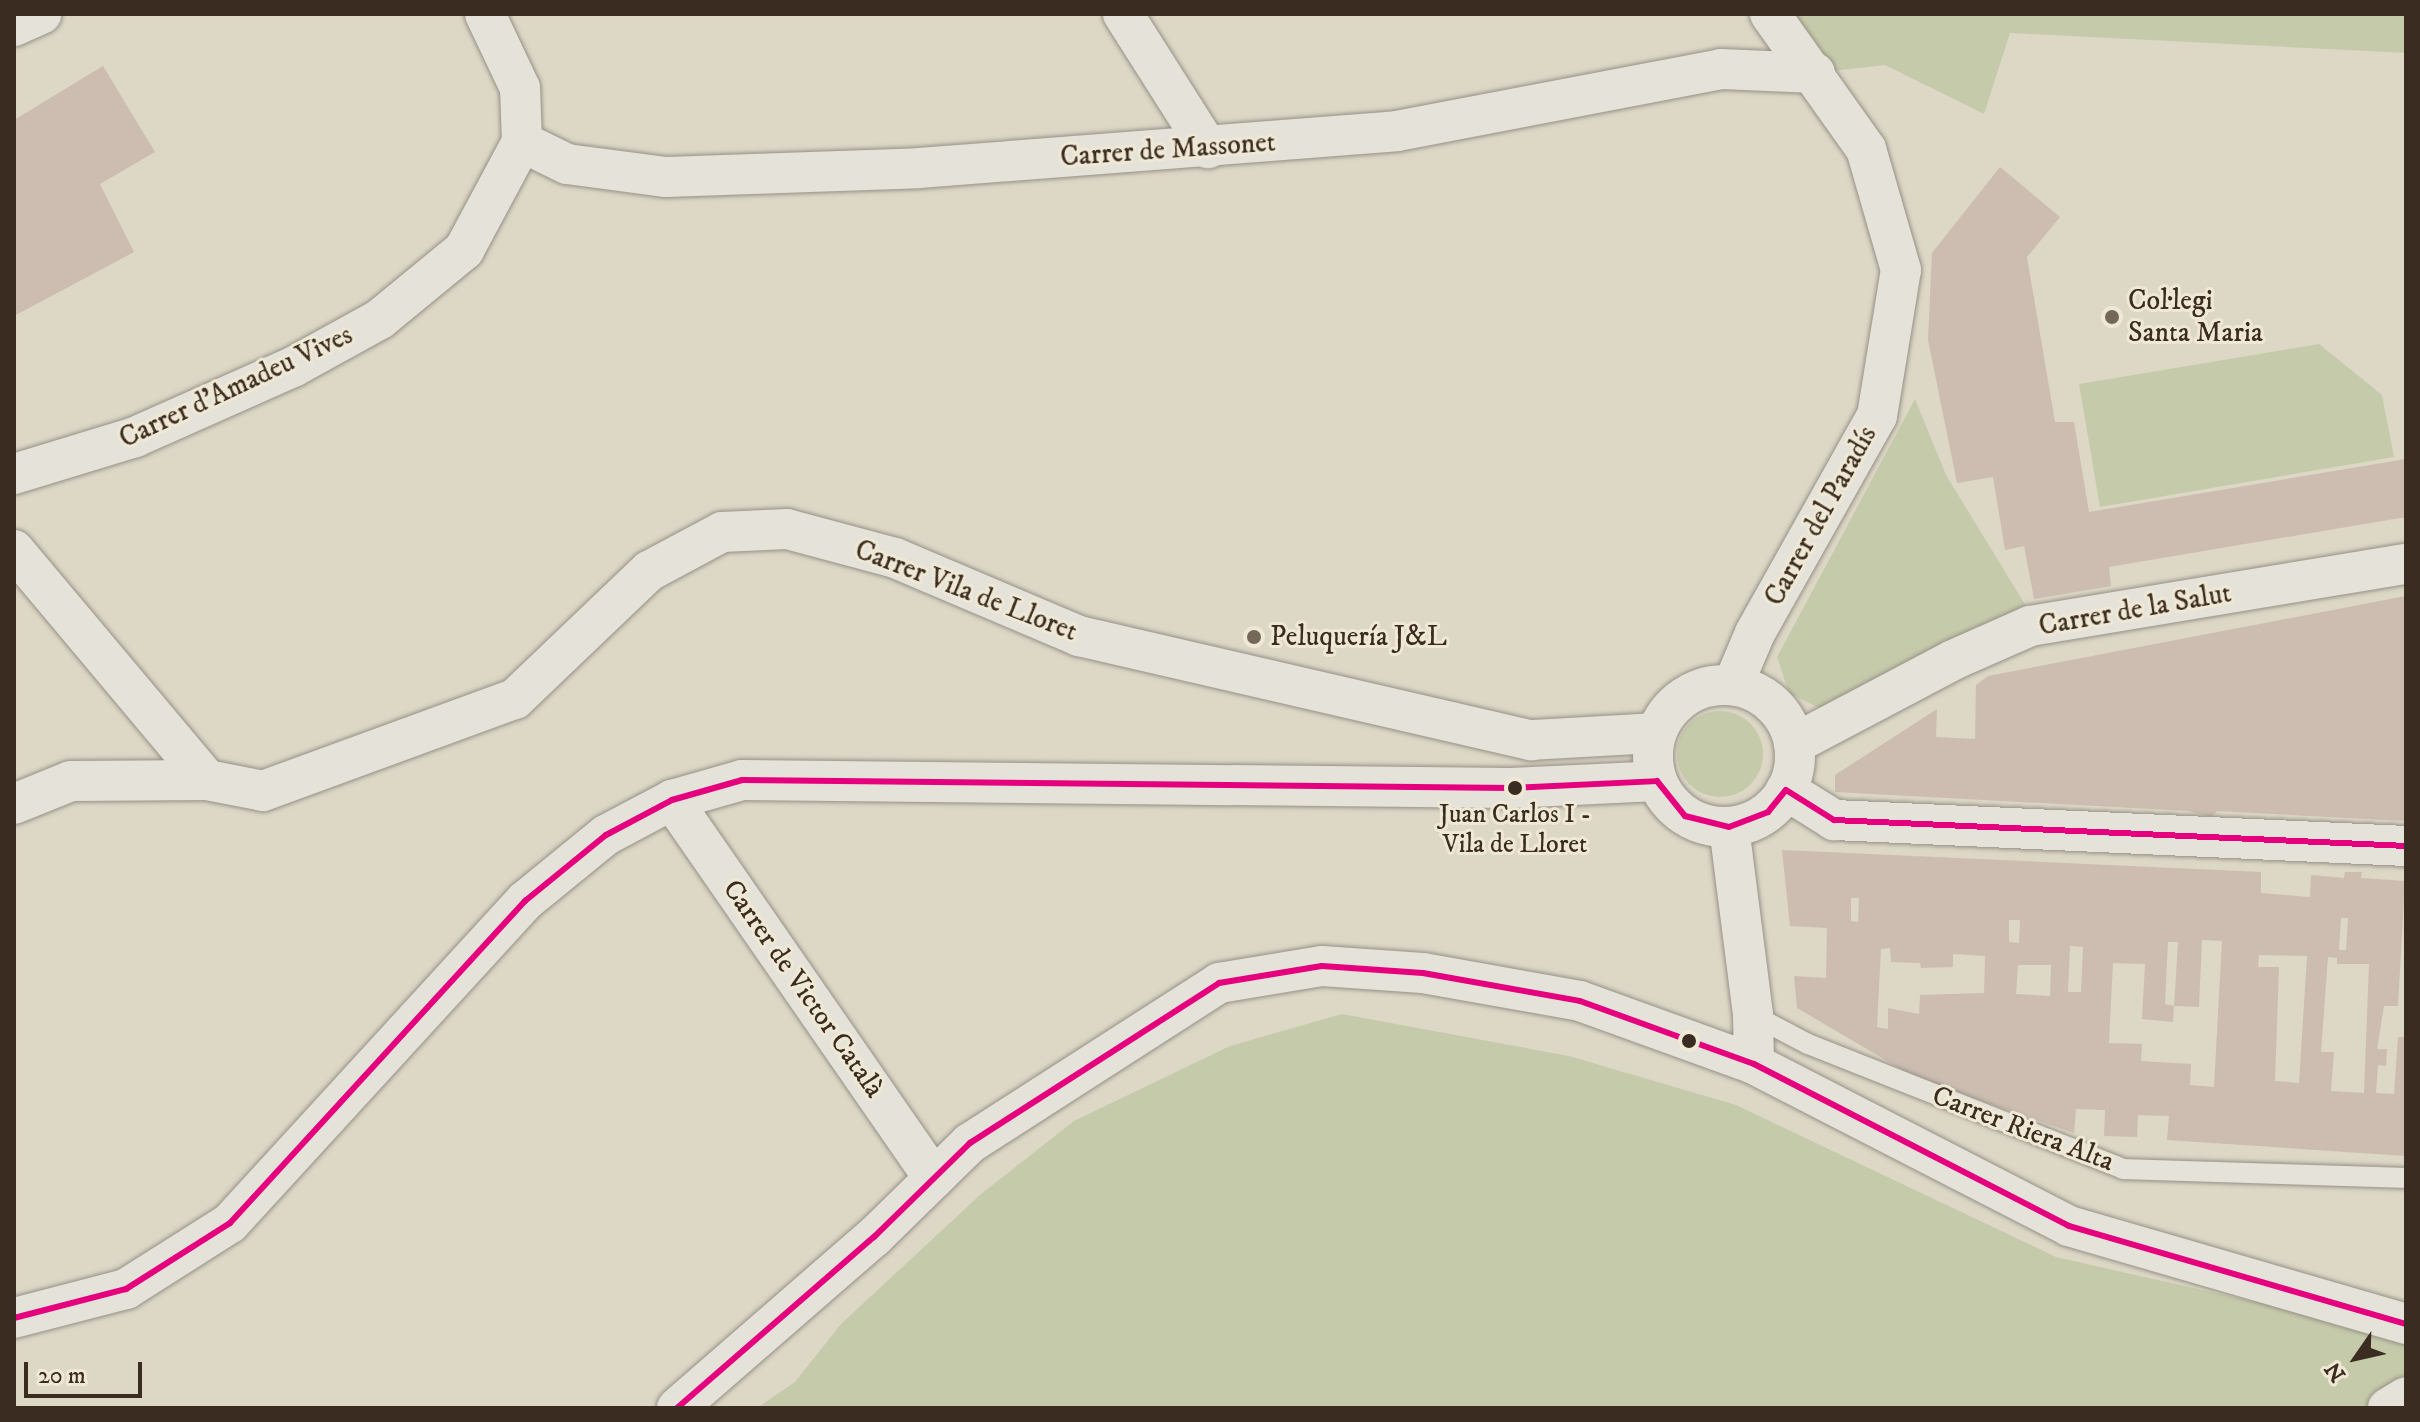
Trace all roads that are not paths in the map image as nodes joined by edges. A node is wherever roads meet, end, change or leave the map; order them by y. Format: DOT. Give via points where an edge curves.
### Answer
graph roads {
  1 [pos="41,14"];
  2 [pos="485,14"];
  3 [pos="1123,14"];
  4 [pos="1770,14"];
  5 [pos="14,26"];
  6 [pos="1815,73"];
  7 [pos="522,142"];
  8 [pos="1208,148"];
  9 [pos="14,474"];
  10 [pos="14,550"];
  11 [pos="2406,564"];
  12 [pos="1733,685"];
  13 [pos="1656,733"];
  14 [pos="1794,744"];
  15 [pos="207,780"];
  16 [pos="1657,781"];
  17 [pos="1786,790"];
  18 [pos="672,800"];
  19 [pos="14,804"];
  20 [pos="1729,827"];
  21 [pos="2406,846"];
  22 [pos="1753,1015"];
  23 [pos="1754,1064"];
  24 [pos="934,1178"];
  25 [pos="2406,1178"];
  26 [pos="14,1318"];
  27 [pos="2406,1324"];
  28 [pos="2406,1397"];
  29 [pos="677,1408"];
  30 [pos="2388,1408"];
  1 -- 5 [label="street"];
  2 -- 7 [label="street" via="520,88"];
  3 -- 8 [label="street"];
  4 -- 6 [label="street, Carrer del Paradís"];
  6 -- 8 [label="street, Carrer de Massonet" via="1721,69 1397,131"];
  6 -- 12 [label="street, Carrer del Paradís" via="1866,149 1901,270 1877,416 1755,633"];
  7 -- 8 [label="street, Carrer de Massonet" via="567,164 666,177 919,168"];
  7 -- 9 [label="street, Carrer d'Amadeu Vives" via="464,250 380,319 293,367 135,437"];
  10 -- 15 [label="street"];
  11 -- 14 [label="street, Carrer de la Salut" via="2030,626 1953,660"];
  12 -- 13 [label="street" via="1708,686 1686,695"];
  12 -- 14 [label="street" via="1750,690 1779,711"];
  13 -- 15 [label="street, Carrer Vila de Lloret" via="1531,740 1079,636 895,558 787,529 722,532 649,571 515,699 263,791"];
  13 -- 16 [label="street"];
  14 -- 17 [label="street"];
  15 -- 19 [label="street, Carrer Vila de Lloret" via="71,781"];
  16 -- 18 [label="street" via="1495,788 742,780"];
  16 -- 20 [label="street" via="1685,816"];
  17 -- 20 [label="street" via="1768,812"];
  17 -- 21 [label="street" via="1834,820"];
  18 -- 24 [label="street, Carrer de Victor Català"];
  18 -- 26 [label="street" via="606,835 525,901 230,1223 126,1289"];
  20 -- 22 [label="street"];
  22 -- 23 [label="street"];
  22 -- 25 [label="lane, Carrer Riera Alta" via="1808,1044 2123,1169"];
  23 -- 24 [label="street" via="1580,1001 1423,973 1322,966 1219,983 970,1143"];
  23 -- 27 [label="street" via="2069,1226"];
  24 -- 29 [label="street"];
  28 -- 30 [label="street"];
}
